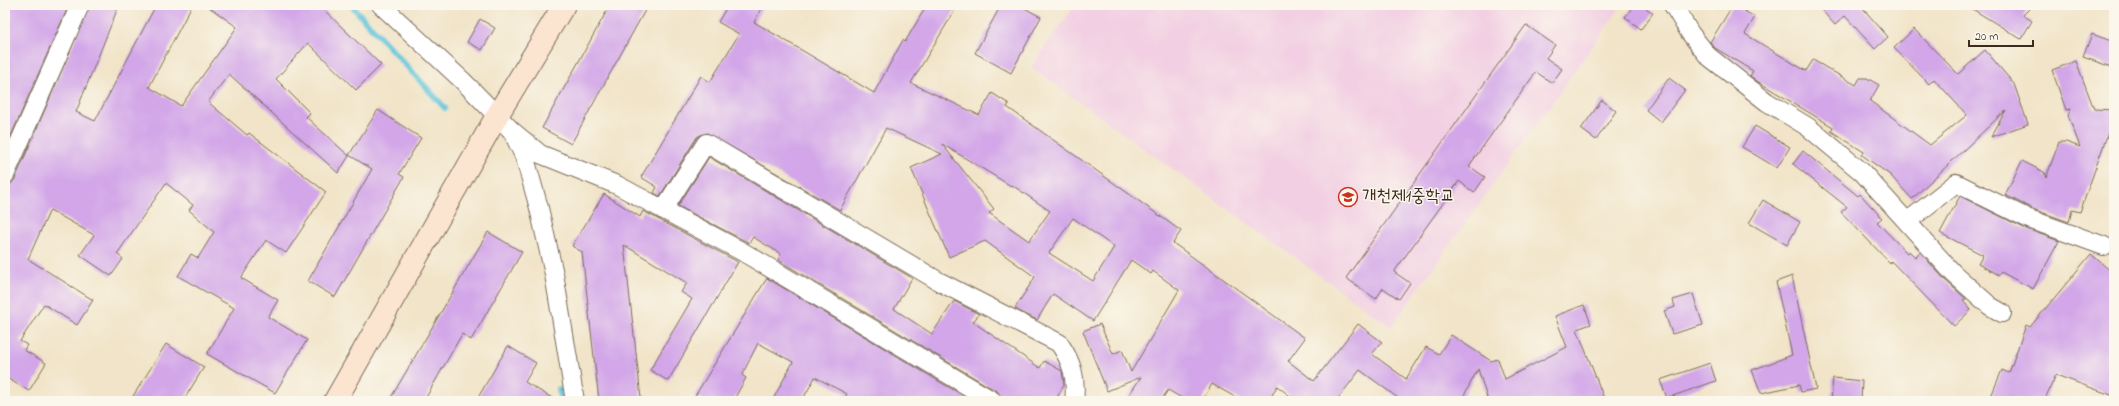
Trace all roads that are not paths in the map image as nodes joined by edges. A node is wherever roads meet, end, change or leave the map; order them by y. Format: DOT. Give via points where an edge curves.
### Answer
graph roads {
  1 [pos="80,5"];
  2 [pos="381,5"];
  3 [pos="564,5"];
  4 [pos="1673,5"];
  5 [pos="498,114"];
  6 [pos="512,131"];
  7 [pos="5,175"];
  8 [pos="663,210"];
  9 [pos="1908,221"];
  10 [pos="2104,246"];
  11 [pos="2002,313"];
  12 [pos="335,401"];
  13 [pos="575,401"];
  14 [pos="993,401"];
  15 [pos="1074,401"];
  1 -- 7 [label="street"];
  2 -- 5 [label="street"];
  3 -- 5 [label="main road"];
  4 -- 9 [label="street" via="1708,56 1767,102 1808,127 1835,149 1862,172"];
  5 -- 6 [label="street"];
  5 -- 12 [label="main road"];
  6 -- 8 [label="street" via="540,154 617,186"];
  6 -- 13 [label="street" via="524,158 539,208 554,274"];
  8 -- 14 [label="street" via="743,252"];
  8 -- 15 [label="street" via="706,143 940,282 1059,343 1074,372"];
  9 -- 10 [label="street" via="1956,183 2029,219"];
  9 -- 11 [label="street" via="1954,273 1990,306"];
}
